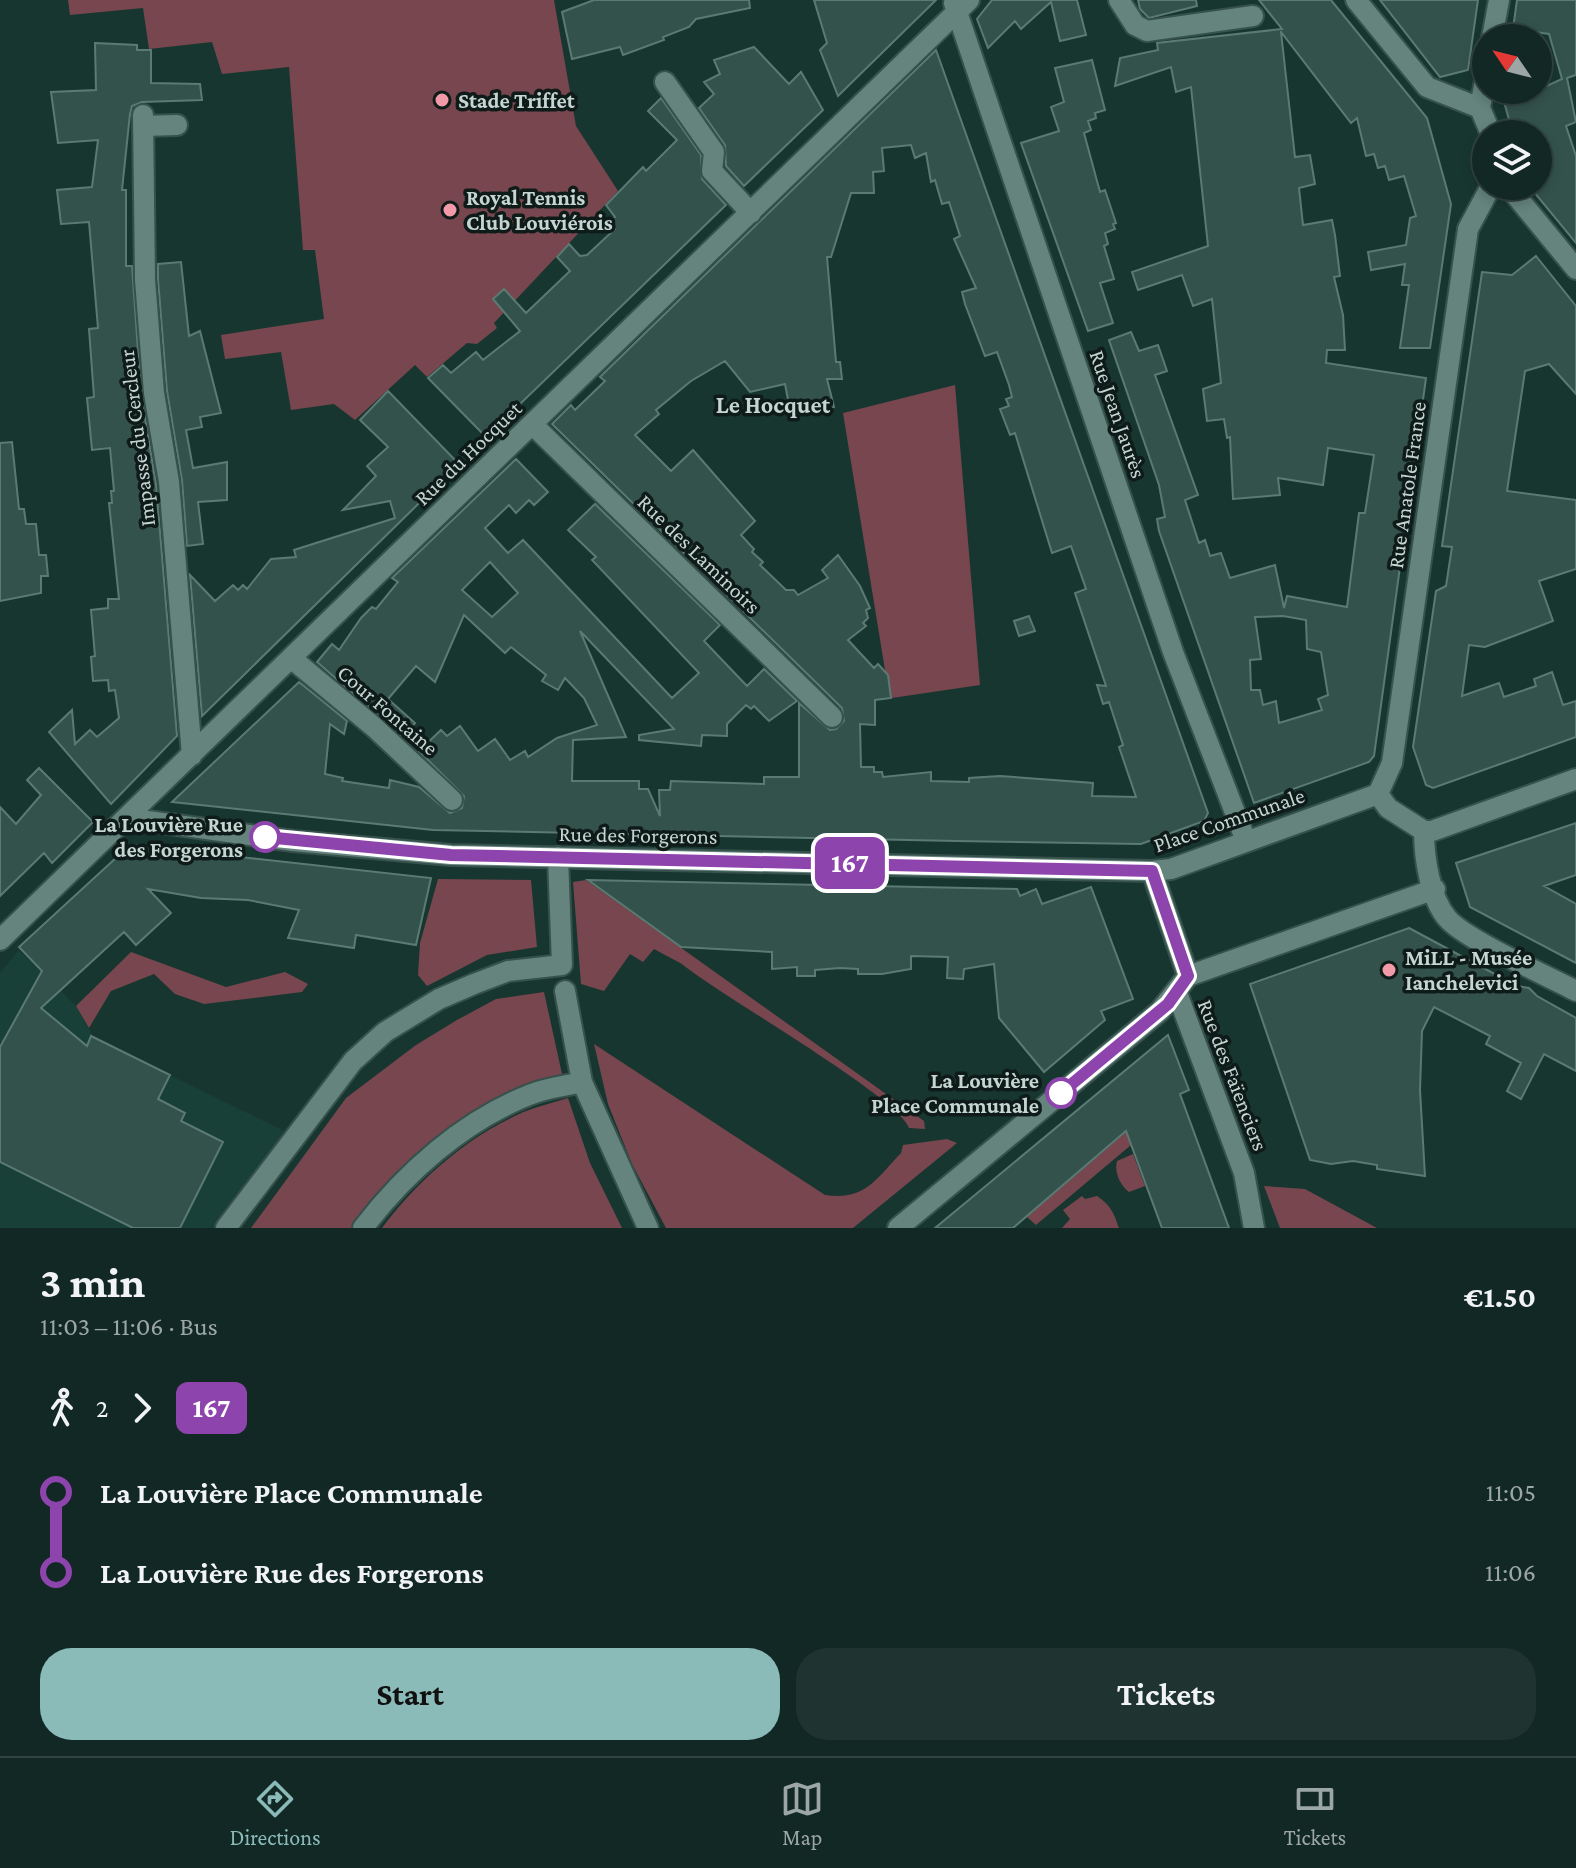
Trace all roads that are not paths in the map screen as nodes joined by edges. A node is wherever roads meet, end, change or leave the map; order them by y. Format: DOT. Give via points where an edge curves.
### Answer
graph roads {
  1 [pos="1119,0"];
  2 [pos="1356,0"];
  3 [pos="1499,0"];
  4 [pos="960,4"];
  5 [pos="1253,16"];
  6 [pos="1495,24"];
  7 [pos="665,82"];
  8 [pos="1481,104"];
  9 [pos="1480,108"];
  10 [pos="1485,120"];
  11 [pos="177,125"];
  12 [pos="1484,200"];
  13 [pos="1519,200"];
  14 [pos="751,213"];
  15 [pos="1576,269"];
  16 [pos="532,424"];
  17 [pos="291,658"];
  18 [pos="832,717"];
  19 [pos="192,755"];
  20 [pos="1576,779"];
  21 [pos="1378,794"];
  22 [pos="452,800"];
  23 [pos="126,818"];
  24 [pos="1424,831"];
  25 [pos="1246,841"];
  26 [pos="558,857"];
  27 [pos="1152,871"];
  28 [pos="1438,897"];
  29 [pos="0,940"];
  30 [pos="1182,985"];
  31 [pos="565,991"];
  32 [pos="1576,991"];
  33 [pos="582,1082"];
  34 [pos="226,1228"];
  35 [pos="363,1228"];
  36 [pos="648,1228"];
  37 [pos="898,1228"];
  38 [pos="1254,1228"];
  1 -- 5 [label="street" via="1135,25 1147,31"];
  2 -- 9 [label="street" via="1427,87"];
  3 -- 6 [label="street"];
  4 -- 14 [label="street, Rue du Hocquet"];
  4 -- 25 [label="street, Rue Jean Jaurès" via="1173,652"];
  7 -- 14 [label="street" via="714,152 712,171"];
  8 -- 9 [label="street"];
  9 -- 10 [label="street"];
  11 -- 19 [label="street, Impasse du Cercleur" via="143,120 145,280"];
  12 -- 21 [label="street, Rue Anatole France" via="1468,229 1392,763"];
  13 -- 15 [label="street"];
  14 -- 16 [label="street, Rue du Hocquet"];
  16 -- 17 [label="street, Rue du Hocquet"];
  16 -- 18 [label="street, Rue des Laminoirs"];
  17 -- 19 [label="street, Rue du Hocquet"];
  17 -- 22 [label="street, Cour Fontaine"];
  19 -- 23 [label="street, Rue du Hocquet"];
  20 -- 24 [label="street"];
  21 -- 24 [label="street" via="1388,808"];
  21 -- 25 [label="street, Place Communale"];
  23 -- 26 [label="street, Rue des Forgerons" via="293,841 451,855"];
  23 -- 29 [label="street, Rue du Hocquet"];
  24 -- 28 [label="street" via="1426,860"];
  25 -- 27 [label="street, Place Communale"];
  26 -- 27 [label="street, Rue des Forgerons"];
  26 -- 34 [label="street" via="562,965 508,971 439,999 385,1032 353,1061"];
  27 -- 30 [label="street, Place Communale"];
  28 -- 30 [label="street"];
  28 -- 32 [label="street" via="1452,923"];
  30 -- 37 [label="street" via="1160,1011"];
  30 -- 38 [label="street, Rue des Faïenciers" via="1244,1173"];
  31 -- 33 [label="street"];
  33 -- 35 [label="street" via="513,1102 437,1150"];
  33 -- 36 [label="street"];
}
